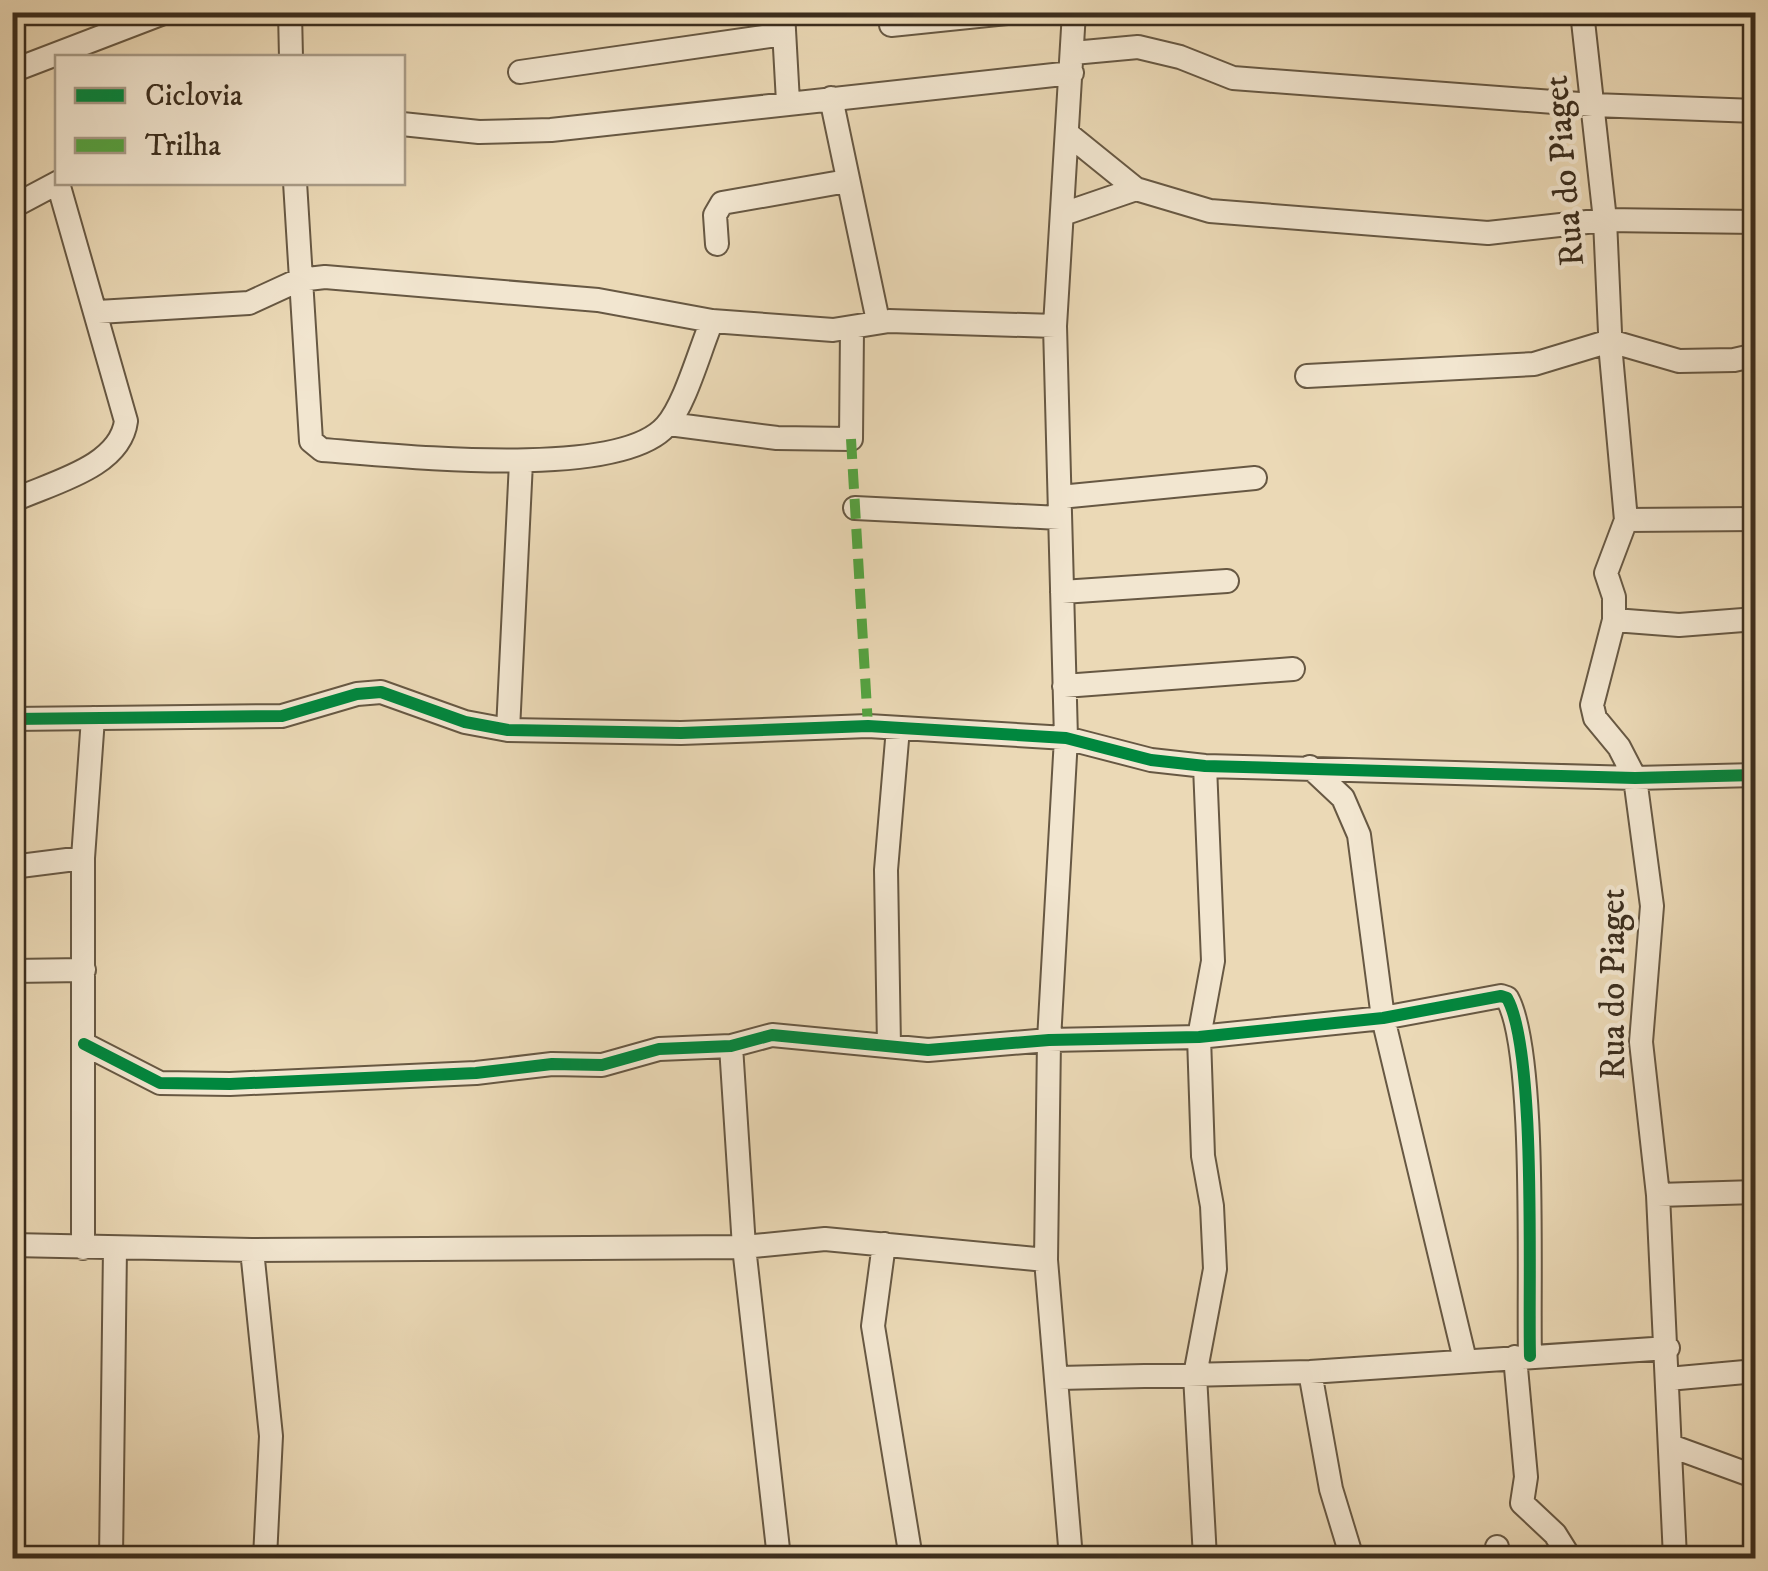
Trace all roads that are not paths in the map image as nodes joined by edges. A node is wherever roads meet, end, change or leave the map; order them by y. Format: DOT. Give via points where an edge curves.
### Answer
graph roads {
  1 [pos="166,12"];
  2 [pos="290,12"];
  3 [pos="1018,12"];
  4 [pos="1074,12"];
  5 [pos="1582,12"];
  6 [pos="784,23"];
  7 [pos="892,25"];
  8 [pos="291,55"];
  9 [pos="1072,63"];
  10 [pos="12,71"];
  11 [pos="520,72"];
  12 [pos="832,98"];
  13 [pos="788,102"];
  14 [pos="1593,105"];
  15 [pos="1756,111"];
  16 [pos="405,124"];
  17 [pos="1068,134"];
  18 [pos="847,181"];
  19 [pos="55,185"];
  20 [pos="60,185"];
  21 [pos="295,185"];
  22 [pos="1136,188"];
  23 [pos="12,207"];
  24 [pos="1063,214"];
  25 [pos="1605,220"];
  26 [pos="1756,222"];
  27 [pos="716,244"];
  28 [pos="299,280"];
  29 [pos="98,312"];
  30 [pos="712,321"];
  31 [pos="878,321"];
  32 [pos="1055,326"];
  33 [pos="852,329"];
  34 [pos="1610,341"];
  35 [pos="1756,355"];
  36 [pos="1307,376"];
  37 [pos="669,424"];
  38 [pos="521,462"];
  39 [pos="1255,478"];
  40 [pos="12,501"];
  41 [pos="1060,507"];
  42 [pos="855,508"];
  43 [pos="1756,519"];
  44 [pos="1626,520"];
  45 [pos="1228,581"];
  46 [pos="1062,592"];
  47 [pos="1614,620"];
  48 [pos="1756,620"];
  49 [pos="1293,669"];
  50 [pos="1064,686"];
  51 [pos="12,718"];
  52 [pos="93,718"];
  53 [pos="898,728"];
  54 [pos="508,730"];
  55 [pos="1066,738"];
  56 [pos="1205,766"];
  57 [pos="1310,767"];
  58 [pos="1756,775"];
  59 [pos="1636,778"];
  60 [pos="83,858"];
  61 [pos="12,867"];
  62 [pos="84,970"];
  63 [pos="12,971"];
  64 [pos="1383,1018"];
  65 [pos="1199,1037"];
  66 [pos="1049,1040"];
  67 [pos="84,1044"];
  68 [pos="731,1046"];
  69 [pos="889,1046"];
  70 [pos="1756,1192"];
  71 [pos="1658,1196"];
  72 [pos="12,1244"];
  73 [pos="884,1244"];
  74 [pos="744,1247"];
  75 [pos="83,1248"];
  76 [pos="116,1248"];
  77 [pos="252,1250"];
  78 [pos="1046,1260"];
  79 [pos="1668,1348"];
  80 [pos="1522,1357"];
  81 [pos="1465,1360"];
  82 [pos="1756,1371"];
  83 [pos="1310,1372"];
  84 [pos="1196,1375"];
  85 [pos="1059,1378"];
  86 [pos="1668,1380"];
  87 [pos="1671,1446"];
  88 [pos="1756,1477"];
  89 [pos="111,1558"];
  90 [pos="265,1558"];
  91 [pos="779,1558"];
  92 [pos="911,1558"];
  93 [pos="1072,1558"];
  94 [pos="1205,1558"];
  95 [pos="1352,1558"];
  96 [pos="1570,1558"];
  97 [pos="1677,1558"];
  1 -- 10 [label="street"];
  2 -- 8 [label="street"];
  3 -- 7 [label="street"];
  4 -- 9 [label="street"];
  5 -- 14 [label="street, Rua do Piaget"];
  6 -- 11 [label="street"];
  6 -- 13 [label="street"];
  9 -- 12 [label="street"];
  9 -- 14 [label="street" via="1138,47 1233,78"];
  9 -- 17 [label="street"];
  12 -- 13 [label="street"];
  12 -- 18 [label="street"];
  13 -- 16 [label="street" via="551,130"];
  14 -- 15 [label="street"];
  14 -- 25 [label="street, Rua do Piaget"];
  17 -- 22 [label="street"];
  17 -- 24 [label="street"];
  18 -- 27 [label="street" via="722,202 714,215"];
  18 -- 31 [label="street"];
  19 -- 23 [label="street"];
  20 -- 29 [label="street"];
  21 -- 28 [label="street"];
  22 -- 24 [label="street"];
  22 -- 25 [label="street" via="1210,211 1469,232"];
  24 -- 32 [label="street"];
  25 -- 26 [label="street"];
  25 -- 34 [label="street, Rua do Piaget"];
  28 -- 29 [label="street" via="248,302"];
  28 -- 30 [label="street" via="579,298"];
  28 -- 38 [label="street" via="310,441 316,448"];
  29 -- 40 [label="street" via="126,421 119,446"];
  30 -- 33 [label="street"];
  30 -- 37 [label="street"];
  31 -- 32 [label="street"];
  31 -- 33 [label="street"];
  32 -- 41 [label="street"];
  33 -- 37 [label="street" via="851,439 776,438"];
  34 -- 35 [label="street" via="1679,361"];
  34 -- 36 [label="street" via="1534,364"];
  34 -- 44 [label="street, Rua do Piaget"];
  37 -- 38 [label="street" via="630,449"];
  38 -- 54 [label="street"];
  39 -- 41 [label="street"];
  41 -- 42 [label="street"];
  41 -- 46 [label="street"];
  43 -- 44 [label="street"];
  44 -- 47 [label="street, Rua do Piaget" via="1606,573"];
  45 -- 46 [label="street"];
  46 -- 50 [label="street"];
  47 -- 48 [label="street"];
  47 -- 59 [label="street, Rua do Piaget" via="1592,705"];
  49 -- 50 [label="street"];
  50 -- 55 [label="street"];
  51 -- 52 [label="street"];
  52 -- 54 [label="street" via="282,716 381,692"];
  52 -- 60 [label="street"];
  53 -- 54 [label="street"];
  53 -- 55 [label="street"];
  53 -- 69 [label="street" via="886,870"];
  55 -- 56 [label="street"];
  55 -- 66 [label="street"];
  56 -- 57 [label="street"];
  56 -- 65 [label="street" via="1213,961"];
  57 -- 59 [label="street"];
  57 -- 64 [label="street" via="1342,798 1359,835"];
  58 -- 59 [label="street"];
  59 -- 71 [label="street, Rua do Piaget" via="1652,906 1641,1042"];
  60 -- 61 [label="street"];
  60 -- 62 [label="street"];
  62 -- 63 [label="street"];
  62 -- 67 [label="street"];
  64 -- 65 [label="street"];
  64 -- 80 [label="street" via="1500,996 1512,1007 1526,1123"];
  64 -- 81 [label="street"];
  65 -- 66 [label="street"];
  65 -- 84 [label="street" via="1215,1269"];
  66 -- 69 [label="street" via="928,1050"];
  66 -- 78 [label="street"];
  67 -- 68 [label="street" via="144,1078 183,1085 602,1065 659,1049"];
  67 -- 75 [label="street"];
  68 -- 69 [label="street" via="772,1035"];
  68 -- 74 [label="street"];
  70 -- 71 [label="street"];
  71 -- 79 [label="street, Rua do Piaget"];
  72 -- 75 [label="street"];
  73 -- 74 [label="street" via="826,1239"];
  73 -- 78 [label="street"];
  73 -- 92 [label="street" via="872,1326"];
  74 -- 77 [label="street"];
  74 -- 91 [label="street"];
  75 -- 76 [label="street"];
  76 -- 77 [label="street"];
  76 -- 89 [label="street"];
  77 -- 90 [label="street" via="271,1436"];
  78 -- 85 [label="street"];
  79 -- 80 [label="street"];
  79 -- 86 [label="street, Rua do Piaget"];
  80 -- 81 [label="street"];
  80 -- 96 [label="street" via="1522,1503"];
  81 -- 83 [label="street"];
  82 -- 86 [label="street"];
  83 -- 84 [label="street"];
  83 -- 95 [label="street" via="1331,1489"];
  84 -- 85 [label="street"];
  84 -- 94 [label="street"];
  85 -- 93 [label="street"];
  86 -- 87 [label="street, Rua do Piaget"];
  87 -- 88 [label="street"];
  87 -- 97 [label="street, Rua do Piaget"];
}
